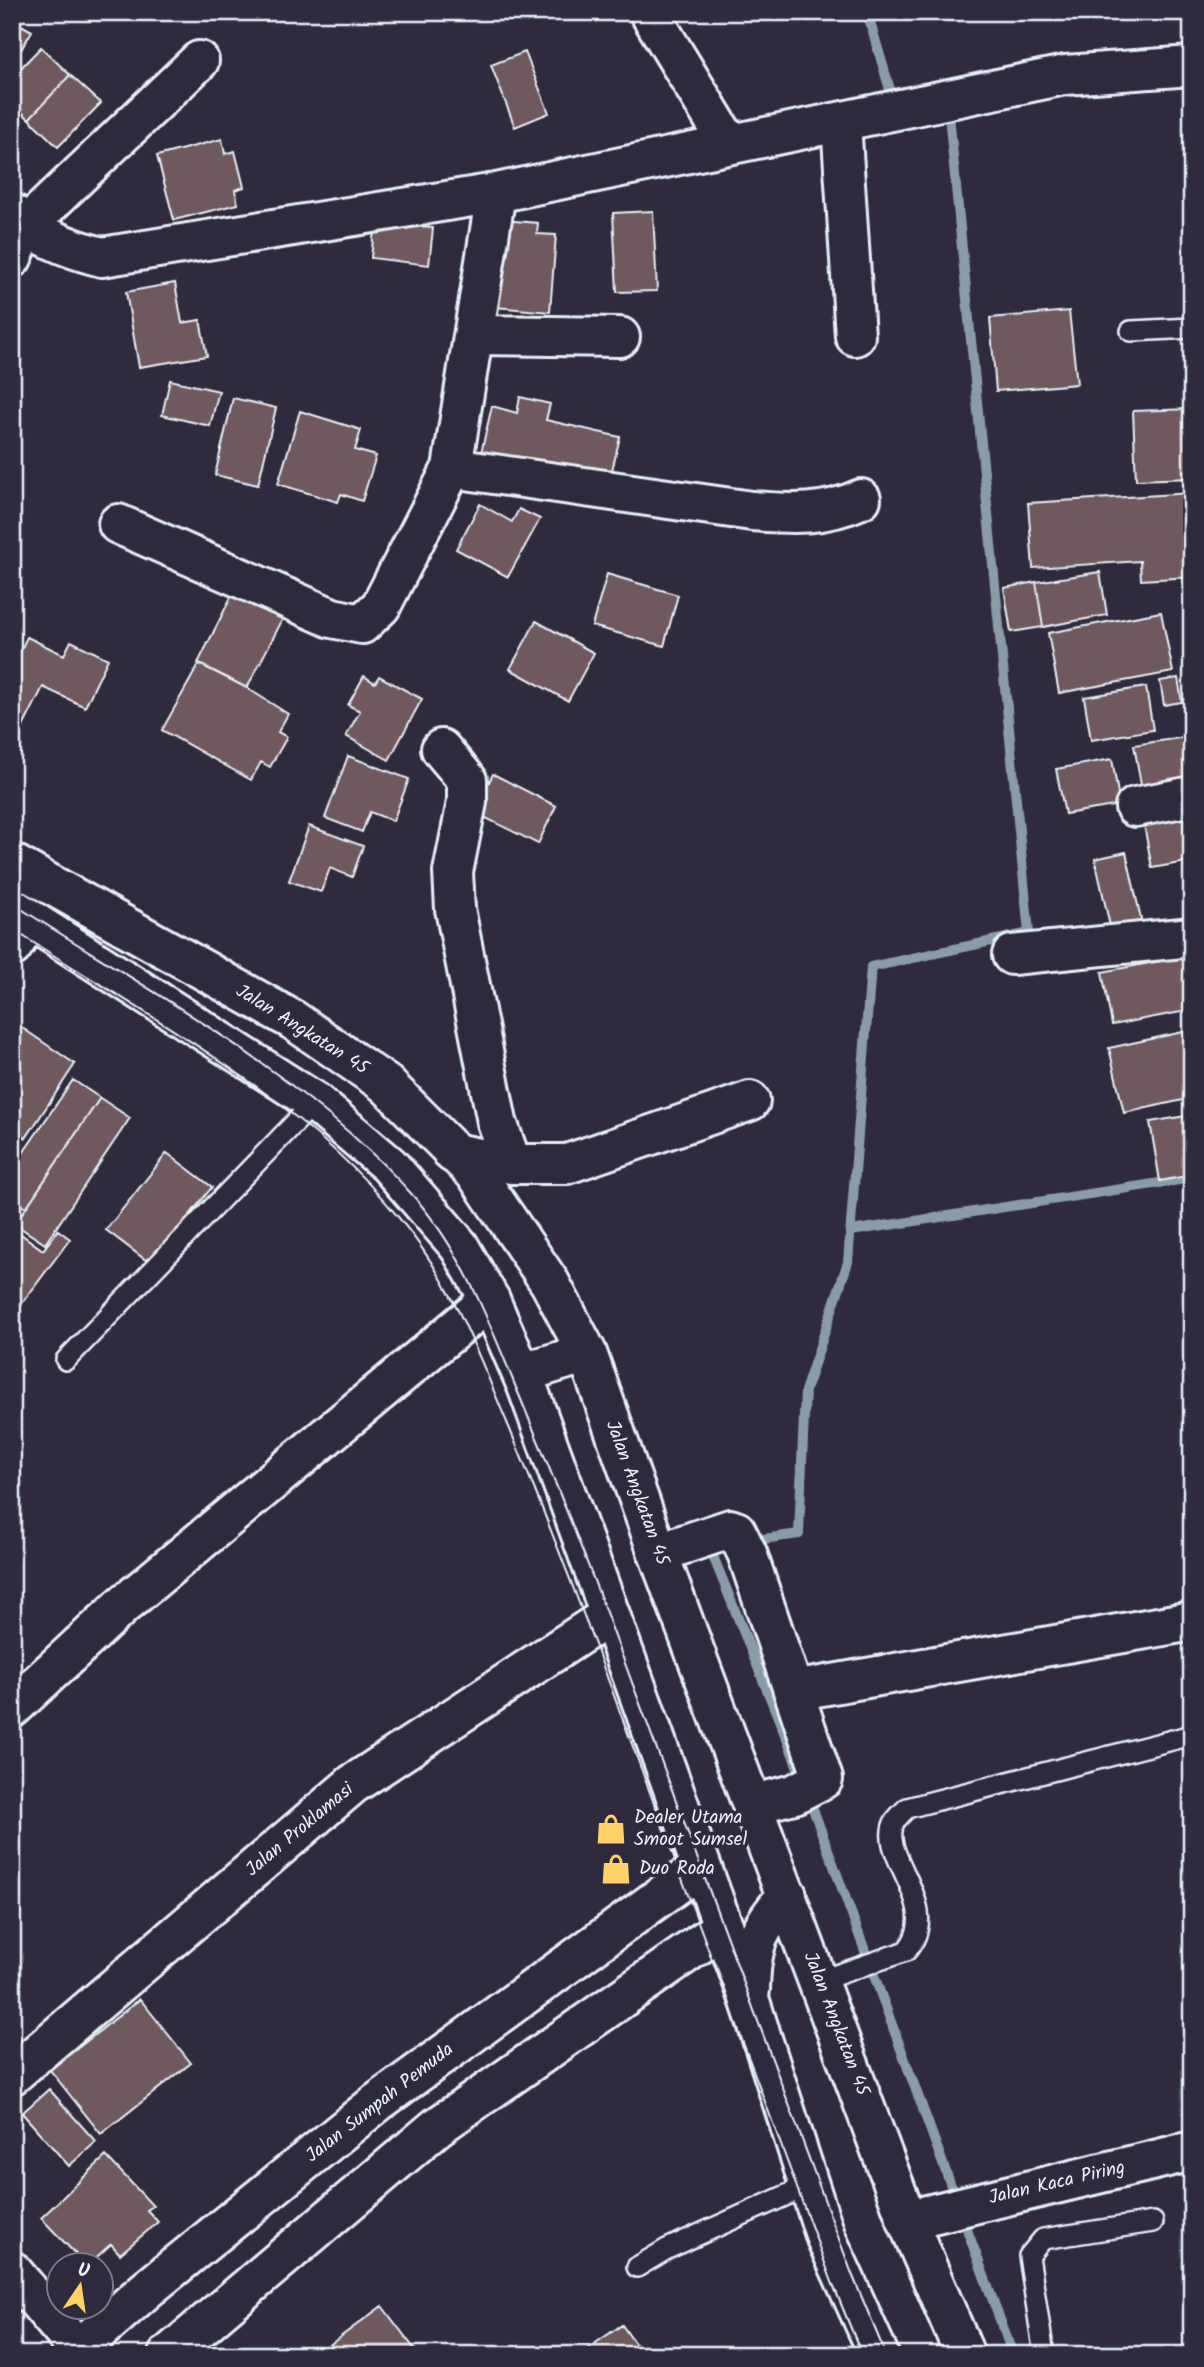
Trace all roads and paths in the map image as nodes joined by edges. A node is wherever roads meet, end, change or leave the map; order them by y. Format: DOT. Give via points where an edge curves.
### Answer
graph roads {
  1 [pos="649,12"];
  2 [pos="199,61"];
  3 [pos="1192,66"];
  4 [pos="858,118"];
  5 [pos="729,144"];
  6 [pos="496,193"];
  7 [pos="17,233"];
  8 [pos="1192,327"];
  9 [pos="1131,331"];
  10 [pos="474,335"];
  11 [pos="620,337"];
  12 [pos="855,337"];
  13 [pos="452,468"];
  14 [pos="861,499"];
  15 [pos="118,524"];
  16 [pos="441,749"];
  17 [pos="1192,796"];
  18 [pos="1135,807"];
  19 [pos="12,863"];
  20 [pos="18,925"];
  21 [pos="1192,937"];
  22 [pos="1012,955"];
  23 [pos="750,1101"];
  24 [pos="315,1102"];
  25 [pos="453,1153"];
  26 [pos="512,1164"];
  27 [pos="490,1300"];
  28 [pos="587,1353"];
  29 [pos="66,1360"];
  30 [pos="522,1373"];
  31 [pos="658,1553"];
  32 [pos="610,1615"];
  33 [pos="1192,1621"];
  34 [pos="793,1691"];
  35 [pos="12,1708"];
  36 [pos="1188,1736"];
  37 [pos="754,1804"];
  38 [pos="701,1867"];
  39 [pos="787,1895"];
  40 [pos="723,1927"];
  41 [pos="819,1981"];
  42 [pos="750,2000"];
  43 [pos="12,2075"];
  44 [pos="1192,2151"];
  45 [pos="809,2185"];
  46 [pos="915,2218"];
  47 [pos="1153,2222"];
  48 [pos="637,2267"];
  49 [pos="12,2271"];
  50 [pos="78,2353"];
  51 [pos="168,2355"];
  52 [pos="879,2355"];
  53 [pos="965,2355"];
  54 [pos="1044,2355"];
  1 -- 5 [label="street"];
  2 -- 7 [label="street"];
  3 -- 4 [label="street" via="1065,75"];
  4 -- 5 [label="street"];
  4 -- 12 [label="street"];
  5 -- 6 [label="street"];
  6 -- 7 [label="street" via="102,257"];
  6 -- 10 [label="street"];
  8 -- 9 [label="lane"];
  10 -- 11 [label="street"];
  10 -- 13 [label="street"];
  13 -- 14 [label="street" via="789,514 823,512"];
  13 -- 15 [label="street" via="381,606 362,624 332,618"];
  16 -- 26 [label="street" via="467,780 453,872 455,909 497,1122"];
  17 -- 18 [label="street"];
  19 -- 25 [label="street, Jalan Angkatan 45" via="333,1045 386,1084"];
  20 -- 24 [label="street"];
  21 -- 22 [label="street"];
  23 -- 26 [label="street" via="567,1164"];
  24 -- 27 [label="street" via="389,1165 419,1198 460,1246"];
  24 -- 29 [label="lane"];
  25 -- 26 [label="street"];
  25 -- 28 [label="street, Jalan Angkatan 45" via="498,1202 551,1283"];
  27 -- 30 [label="street"];
  27 -- 35 [label="street" via="122,1606"];
  28 -- 30 [label="street"];
  28 -- 31 [label="street, Jalan Angkatan 45"];
  30 -- 32 [label="street"];
  31 -- 34 [label="street" via="724,1530 742,1542"];
  31 -- 37 [label="street, Jalan Angkatan 45"];
  32 -- 38 [label="street"];
  32 -- 43 [label="street, Jalan Proklamasi" via="353,1784"];
  33 -- 34 [label="street"];
  34 -- 37 [label="street" via="808,1786"];
  36 -- 41 [label="lane" via="907,1808 894,1822 893,1838 921,1919 916,1940 906,1951"];
  37 -- 39 [label="street, Jalan Angkatan 45"];
  38 -- 40 [label="street"];
  38 -- 50 [label="street, Jalan Sumpah Pemuda" via="378,2102 146,2290"];
  39 -- 41 [label="street, Jalan Angkatan 45"];
  39 -- 42 [label="street" via="758,1931"];
  40 -- 42 [label="street"];
  40 -- 51 [label="street" via="437,2127"];
  41 -- 46 [label="street, Jalan Angkatan 45"];
  42 -- 45 [label="street"];
  44 -- 46 [label="street, Jalan Kaca Piring"];
  45 -- 48 [label="lane"];
  45 -- 52 [label="street" via="825,2238"];
  46 -- 53 [label="street, Jalan Angkatan 45"];
  47 -- 54 [label="lane" via="1043,2238 1033,2247 1029,2256"];
  49 -- 50 [label="street"];
}
